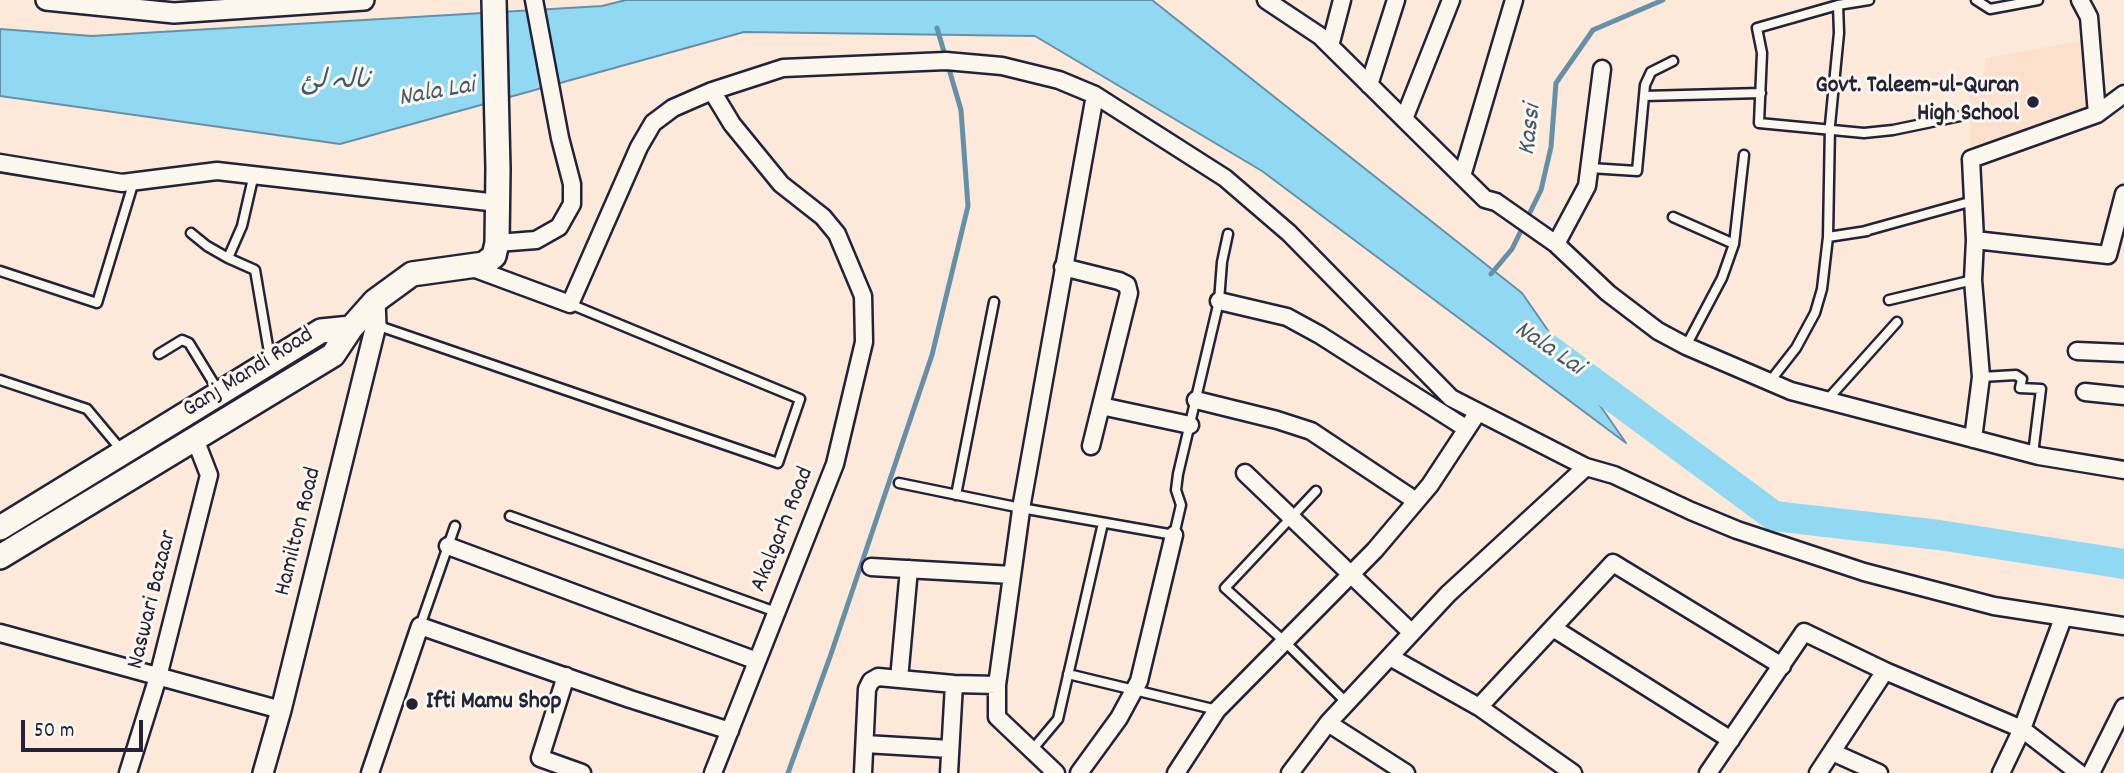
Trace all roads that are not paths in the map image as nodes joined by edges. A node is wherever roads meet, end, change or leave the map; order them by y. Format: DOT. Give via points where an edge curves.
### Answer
graph roads {
  1 [pos="46,0"];
  2 [pos="363,0"];
  3 [pos="494,0"];
  4 [pos="1266,0"];
  5 [pos="1342,0"];
  6 [pos="1396,0"];
  7 [pos="1451,0"];
  8 [pos="1514,0"];
  9 [pos="1870,0"];
  10 [pos="1976,0"];
  11 [pos="2038,0"];
  12 [pos="2080,0"];
  13 [pos="308,2"];
  14 [pos="535,3"];
  15 [pos="139,5"];
  16 [pos="1838,5"];
  17 [pos="1330,46"];
  18 [pos="1673,61"];
  19 [pos="1602,69"];
  20 [pos="1370,85"];
  21 [pos="712,91"];
  22 [pos="1761,93"];
  23 [pos="2124,94"];
  24 [pos="1095,95"];
  25 [pos="1644,96"];
  26 [pos="1970,114"];
  27 [pos="2097,114"];
  28 [pos="1404,119"];
  29 [pos="1830,129"];
  30 [pos="1744,155"];
  31 [pos="0,163"];
  32 [pos="1590,168"];
  33 [pos="254,174"];
  34 [pos="1462,176"];
  35 [pos="134,181"];
  36 [pos="2124,194"];
  37 [pos="1973,201"];
  38 [pos="498,203"];
  39 [pos="1673,217"];
  40 [pos="191,233"];
  41 [pos="1228,234"];
  42 [pos="1828,237"];
  43 [pos="1975,240"];
  44 [pos="498,243"];
  45 [pos="1556,244"];
  46 [pos="1734,244"];
  47 [pos="2116,256"];
  48 [pos="228,258"];
  49 [pos="464,265"];
  50 [pos="1063,267"];
  51 [pos="0,271"];
  52 [pos="1973,281"];
  53 [pos="1889,300"];
  54 [pos="1219,301"];
  55 [pos="374,302"];
  56 [pos="994,302"];
  57 [pos="570,304"];
  58 [pos="1897,322"];
  59 [pos="376,325"];
  60 [pos="351,328"];
  61 [pos="1686,346"];
  62 [pos="2077,351"];
  63 [pos="2124,353"];
  64 [pos="159,354"];
  65 [pos="271,360"];
  66 [pos="1981,377"];
  67 [pos="0,380"];
  68 [pos="1771,380"];
  69 [pos="219,392"];
  70 [pos="2085,392"];
  71 [pos="2124,396"];
  72 [pos="1196,400"];
  73 [pos="1827,400"];
  74 [pos="1101,406"];
  75 [pos="1478,412"];
  76 [pos="1190,425"];
  77 [pos="1467,429"];
  78 [pos="194,439"];
  79 [pos="1973,439"];
  80 [pos="1091,446"];
  81 [pos="122,452"];
  82 [pos="2032,454"];
  83 [pos="1586,467"];
  84 [pos="2124,470"];
  85 [pos="1245,473"];
  86 [pos="899,483"];
  87 [pos="1316,491"];
  88 [pos="956,495"];
  89 [pos="1416,501"];
  90 [pos="1021,508"];
  91 [pos="510,516"];
  92 [pos="1292,517"];
  93 [pos="1103,523"];
  94 [pos="455,526"];
  95 [pos="0,528"];
  96 [pos="1174,535"];
  97 [pos="448,546"];
  98 [pos="0,557"];
  99 [pos="871,567"];
  100 [pos="909,569"];
  101 [pos="1352,573"];
  102 [pos="1012,575"];
  103 [pos="776,612"];
  104 [pos="2063,618"];
  105 [pos="420,626"];
  106 [pos="2124,626"];
  107 [pos="1553,628"];
  108 [pos="0,633"];
  109 [pos="1412,633"];
  110 [pos="1284,641"];
  111 [pos="1390,657"];
  112 [pos="757,661"];
  113 [pos="1782,666"];
  114 [pos="1885,671"];
  115 [pos="1068,674"];
  116 [pos="566,676"];
  117 [pos="158,677"];
  118 [pos="899,679"];
  119 [pos="954,684"];
  120 [pos="997,685"];
  121 [pos="1134,690"];
  122 [pos="1347,703"];
  123 [pos="1479,707"];
  124 [pos="2124,707"];
  125 [pos="281,710"];
  126 [pos="1217,710"];
  127 [pos="1328,723"];
  128 [pos="2022,729"];
  129 [pos="730,731"];
  130 [pos="1731,740"];
  131 [pos="864,744"];
  132 [pos="950,749"];
  133 [pos="1032,750"];
  134 [pos="1832,752"];
  135 [pos="128,773"];
  136 [pos="263,773"];
  137 [pos="370,773"];
  138 [pos="582,773"];
  139 [pos="713,773"];
  140 [pos="863,773"];
  141 [pos="949,773"];
  142 [pos="1056,773"];
  143 [pos="1079,773"];
  144 [pos="1176,773"];
  145 [pos="1290,773"];
  146 [pos="1406,773"];
  147 [pos="1573,773"];
  148 [pos="1708,773"];
  149 [pos="1818,773"];
  150 [pos="1879,773"];
  151 [pos="2001,773"];
  152 [pos="2079,773"];
  153 [pos="2091,773"];
  1 -- 15 [label="street"];
  2 -- 13 [label="street"];
  3 -- 38 [label="main road"];
  4 -- 17 [label="street"];
  5 -- 17 [label="street"];
  6 -- 20 [label="street"];
  7 -- 28 [label="street"];
  8 -- 34 [label="street"];
  9 -- 16 [label="lane"];
  10 -- 11 [label="lane" via="1990,9"];
  12 -- 27 [label="street" via="2089,17"];
  13 -- 15 [label="street" via="174,13"];
  14 -- 44 [label="street" via="572,184 572,204 559,227 536,240"];
  16 -- 22 [label="lane" via="1757,28"];
  16 -- 29 [label="lane"];
  17 -- 20 [label="street"];
  18 -- 25 [label="lane" via="1651,72"];
  19 -- 32 [label="street"];
  20 -- 28 [label="street"];
  21 -- 24 [label="street" via="783,68 946,61 1002,66 1059,80"];
  21 -- 57 [label="street" via="673,108 653,123"];
  21 -- 103 [label="street, Akalgarh Road" via="780,184 837,233 863,296 864,342 835,464"];
  22 -- 25 [label="lane"];
  22 -- 29 [label="lane" via="1759,123"];
  23 -- 27 [label="street"];
  24 -- 50 [label="street"];
  24 -- 75 [label="street" via="1225,178 1289,233 1451,398"];
  25 -- 32 [label="lane" via="1637,171"];
  26 -- 29 [label="lane" via="1874,132"];
  27 -- 37 [label="street" via="1971,159"];
  28 -- 34 [label="street"];
  29 -- 42 [label="lane"];
  30 -- 46 [label="lane"];
  31 -- 35 [label="street" via="122,183"];
  32 -- 45 [label="street" via="1587,186"];
  33 -- 35 [label="street" via="217,171"];
  33 -- 38 [label="street"];
  33 -- 48 [label="lane" via="242,226"];
  34 -- 45 [label="street" via="1485,200 1496,202"];
  35 -- 51 [label="lane" via="97,303"];
  36 -- 47 [label="street"];
  37 -- 42 [label="lane"];
  37 -- 43 [label="street"];
  38 -- 44 [label="main road"];
  39 -- 46 [label="lane"];
  40 -- 48 [label="lane"];
  41 -- 54 [label="lane"];
  42 -- 68 [label="lane" via="1815,313"];
  43 -- 47 [label="street"];
  43 -- 52 [label="street"];
  44 -- 49 [label="main road" via="495,256 484,264"];
  45 -- 61 [label="street" via="1618,300"];
  46 -- 61 [label="lane" via="1722,278"];
  48 -- 65 [label="lane" via="256,270"];
  49 -- 55 [label="main road" via="412,274"];
  49 -- 57 [label="street"];
  50 -- 74 [label="street" via="1127,285 1129,293"];
  50 -- 90 [label="street"];
  52 -- 53 [label="lane"];
  52 -- 66 [label="street"];
  54 -- 72 [label="lane"];
  54 -- 77 [label="street" via="1287,317"];
  55 -- 59 [label="street, Hamilton Road"];
  55 -- 60 [label="main road"];
  56 -- 88 [label="lane"];
  57 -- 59 [label="lane" via="800,399 778,463"];
  58 -- 73 [label="lane"];
  59 -- 125 [label="street, Hamilton Road"];
  60 -- 65 [label="main road, Ganj Mandi Road" via="321,331"];
  60 -- 78 [label="main road, Ganj Mandi Road" via="333,355"];
  61 -- 68 [label="street"];
  62 -- 63 [label="street"];
  64 -- 69 [label="lane" via="182,340 189,343"];
  65 -- 69 [label="main road, Ganj Mandi Road"];
  66 -- 79 [label="street"];
  66 -- 82 [label="lane" via="2016,375 2022,379 2020,388 2041,389"];
  67 -- 81 [label="lane" via="88,409"];
  68 -- 73 [label="street" via="1791,391"];
  69 -- 81 [label="main road, Ganj Mandi Road"];
  70 -- 71 [label="street"];
  72 -- 76 [label="lane"];
  72 -- 89 [label="street" via="1311,431"];
  73 -- 79 [label="street"];
  74 -- 76 [label="street"];
  74 -- 80 [label="street"];
  75 -- 77 [label="street"];
  75 -- 83 [label="street"];
  76 -- 96 [label="lane" via="1178,474 1176,490 1181,505"];
  77 -- 89 [label="street"];
  78 -- 98 [label="main road, Ganj Mandi Road"];
  78 -- 117 [label="street, Naswari Bazaar" via="209,475"];
  79 -- 82 [label="street"];
  81 -- 95 [label="main road, Ganj Mandi Road"];
  82 -- 84 [label="street"];
  83 -- 104 [label="street" via="1809,555 1940,593"];
  83 -- 109 [label="street"];
  85 -- 92 [label="street"];
  86 -- 88 [label="lane"];
  87 -- 92 [label="lane"];
  88 -- 90 [label="lane"];
  89 -- 101 [label="street"];
  90 -- 93 [label="lane"];
  90 -- 102 [label="street"];
  91 -- 103 [label="lane"];
  92 -- 101 [label="street"];
  92 -- 110 [label="lane" via="1225,588"];
  93 -- 96 [label="lane"];
  93 -- 115 [label="lane"];
  94 -- 97 [label="lane"];
  96 -- 121 [label="street"];
  97 -- 105 [label="lane"];
  97 -- 112 [label="street"];
  99 -- 100 [label="street"];
  100 -- 102 [label="street"];
  100 -- 118 [label="street"];
  101 -- 109 [label="street"];
  101 -- 110 [label="street"];
  102 -- 120 [label="street"];
  103 -- 112 [label="street, Akalgarh Road"];
  104 -- 106 [label="street"];
  104 -- 128 [label="street"];
  105 -- 116 [label="street"];
  105 -- 137 [label="street"];
  107 -- 113 [label="street" via="1613,563"];
  107 -- 123 [label="street"];
  107 -- 130 [label="street"];
  108 -- 117 [label="street"];
  109 -- 111 [label="street"];
  110 -- 122 [label="lane"];
  110 -- 126 [label="street"];
  111 -- 122 [label="street"];
  111 -- 123 [label="street"];
  112 -- 129 [label="street, Akalgarh Road"];
  113 -- 114 [label="street" via="1804,632"];
  113 -- 130 [label="street"];
  114 -- 128 [label="street"];
  114 -- 134 [label="street"];
  115 -- 121 [label="lane"];
  115 -- 133 [label="lane" via="1058,719"];
  116 -- 129 [label="street"];
  116 -- 138 [label="street" via="540,758"];
  117 -- 125 [label="street"];
  117 -- 135 [label="street, Naswari Bazaar"];
  118 -- 119 [label="street"];
  118 -- 131 [label="street" via="871,681"];
  119 -- 120 [label="street"];
  119 -- 132 [label="street"];
  120 -- 133 [label="street" via="997,718"];
  121 -- 126 [label="lane"];
  121 -- 143 [label="street"];
  122 -- 127 [label="street"];
  123 -- 147 [label="street"];
  124 -- 153 [label="street"];
  125 -- 136 [label="street, Hamilton Road"];
  126 -- 144 [label="street"];
  127 -- 145 [label="street"];
  127 -- 146 [label="street"];
  128 -- 151 [label="street"];
  128 -- 152 [label="street"];
  129 -- 139 [label="street, Akalgarh Road"];
  130 -- 148 [label="street"];
  131 -- 132 [label="street"];
  131 -- 140 [label="street"];
  132 -- 141 [label="street"];
  133 -- 142 [label="street"];
  134 -- 149 [label="street"];
  134 -- 150 [label="street"];
}
